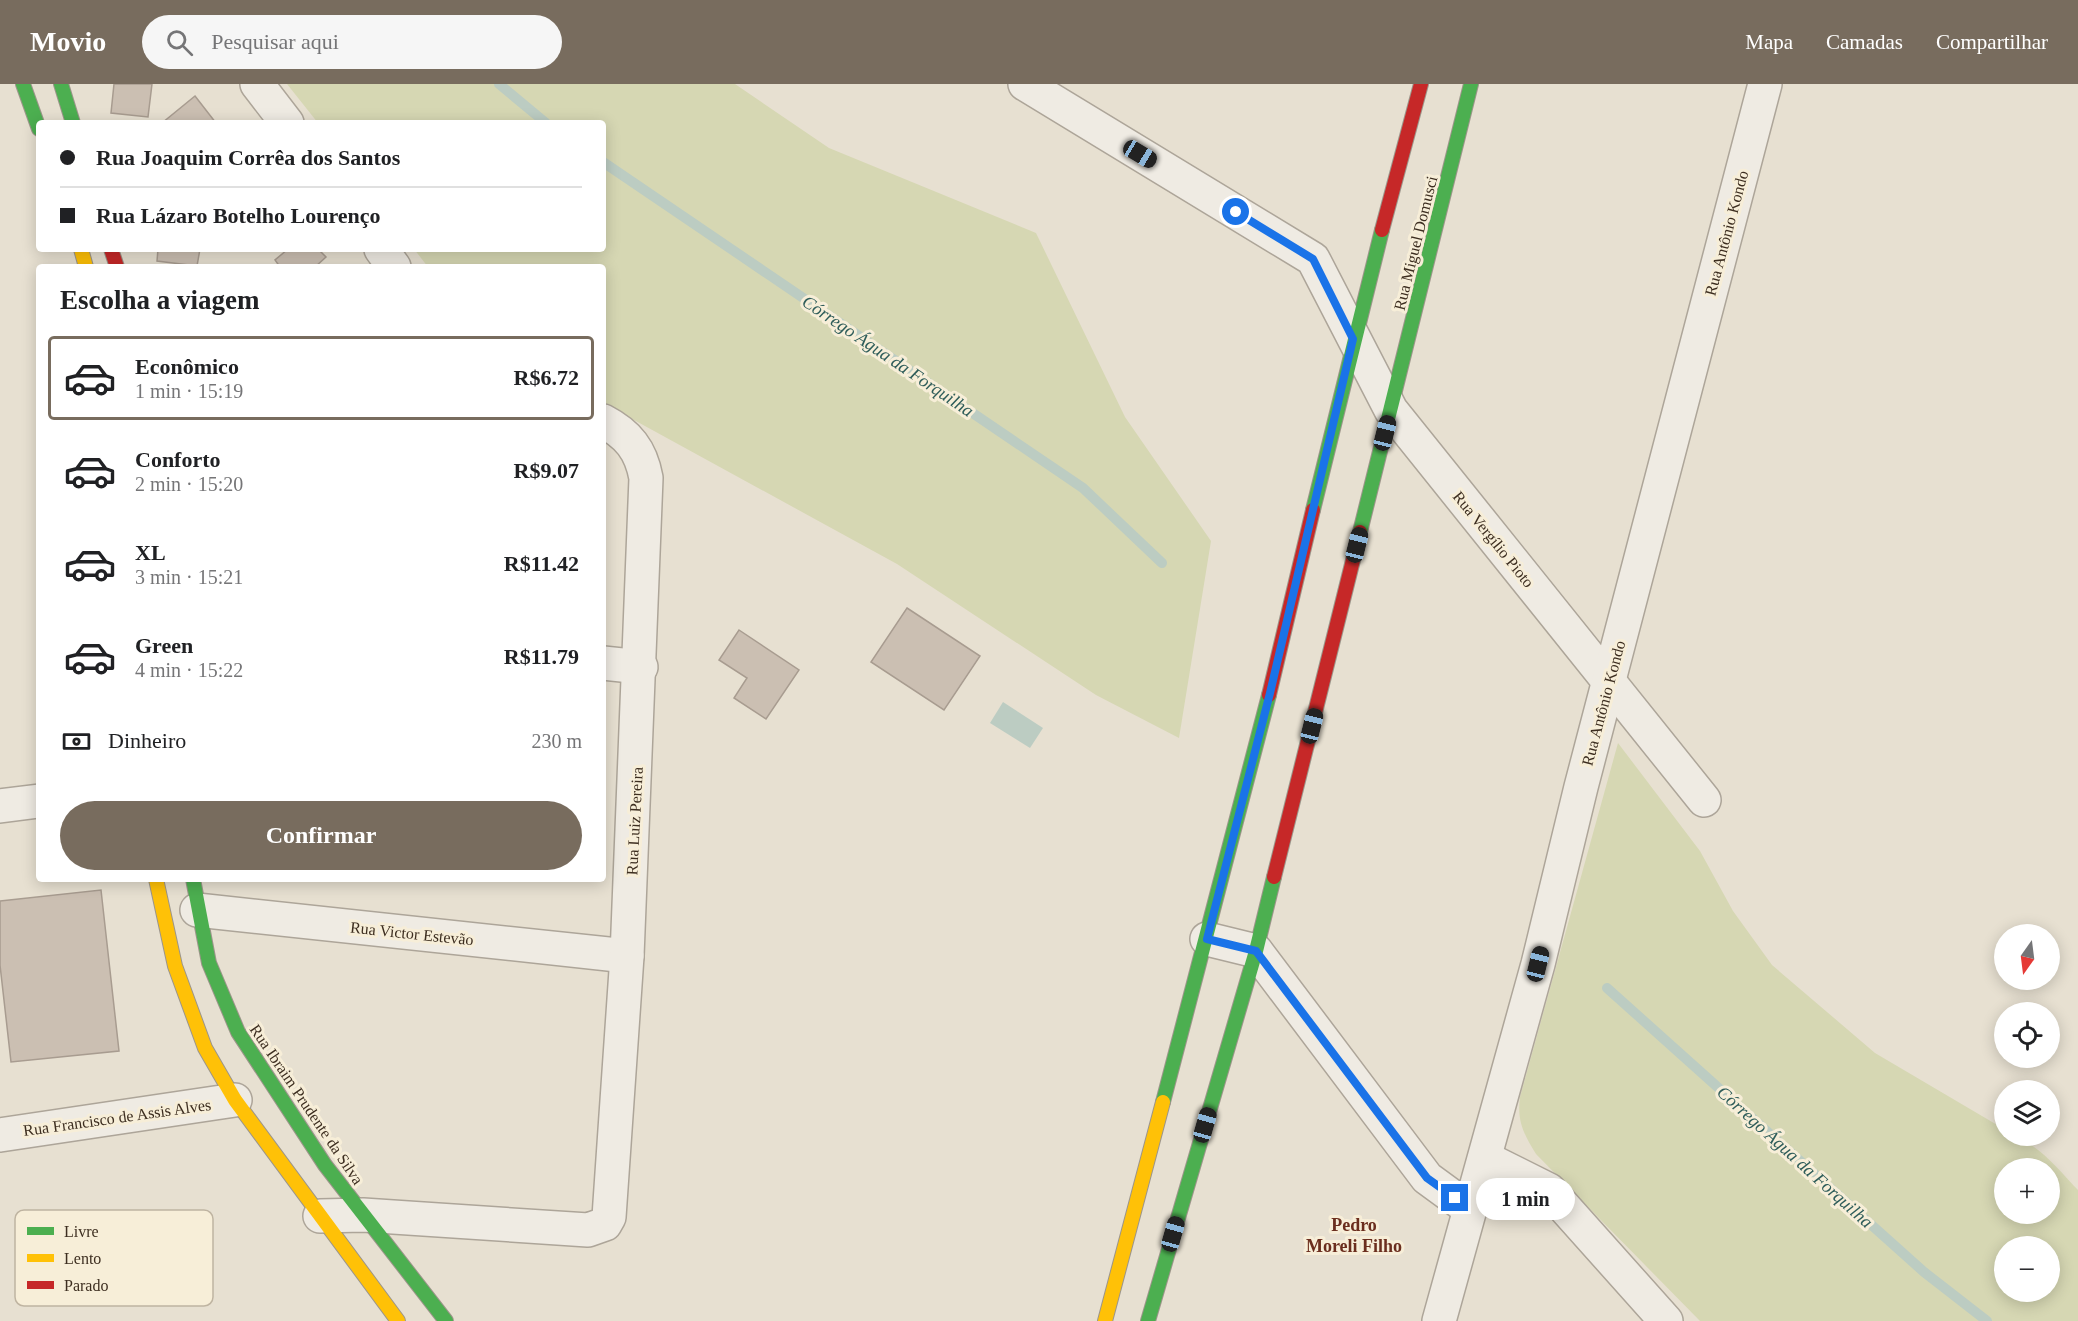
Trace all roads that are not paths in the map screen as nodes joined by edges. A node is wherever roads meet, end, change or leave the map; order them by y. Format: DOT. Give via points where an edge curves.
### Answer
graph roads {
  1 [pos="23,84"];
  2 [pos="61,84"];
  3 [pos="257,84"];
  4 [pos="1025,84"];
  5 [pos="1421,84"];
  6 [pos="1472,84"];
  7 [pos="1765,84"];
  8 [pos="71,120"];
  9 [pos="284,120"];
  10 [pos="36,121"];
  11 [pos="1353,339"];
  12 [pos="1391,410"];
  13 [pos="609,424"];
  14 [pos="606,663"];
  15 [pos="640,667"];
  16 [pos="1609,682"];
  17 [pos="1704,800"];
  18 [pos="36,801"];
  19 [pos="0,806"];
  20 [pos="157,882"];
  21 [pos="195,894"];
  22 [pos="1207,939"];
  23 [pos="1256,951"];
  24 [pos="627,956"];
  25 [pos="235,1100"];
  26 [pos="0,1135"];
  27 [pos="1485,1158"];
  28 [pos="1468,1208"];
  29 [pos="363,1215"];
  30 [pos="321,1216"];
  31 [pos="398,1321"];
  32 [pos="446,1321"];
  33 [pos="1105,1321"];
  34 [pos="1148,1321"];
  35 [pos="1438,1321"];
  36 [pos="1666,1321"];
  1 -- 10 [label="street"];
  2 -- 8 [label="street"];
  3 -- 9 [label="street"];
  4 -- 11 [label="street, Rua Vergílio Pioto" via="1313,259"];
  5 -- 11 [label="street"];
  6 -- 12 [label="street, Rua Miguel Domusci"];
  7 -- 16 [label="street, Rua Antônio Kondo"];
  11 -- 12 [label="street, Rua Vergílio Pioto"];
  11 -- 22 [label="street" via="1270,693"];
  12 -- 16 [label="street, Rua Vergílio Pioto"];
  12 -- 23 [label="street, Rua Miguel Domusci"];
  13 -- 15 [label="street, Rua Luiz Pereira" via="637,447 646,478"];
  14 -- 15 [label="street"];
  15 -- 24 [label="street, Rua Luiz Pereira"];
  16 -- 17 [label="street, Rua Vergílio Pioto"];
  16 -- 27 [label="street, Rua Antônio Kondo"];
  18 -- 19 [label="street"];
  20 -- 25 [label="street" via="184,996 205,1048"];
  21 -- 24 [label="street, Rua Victor Estevão"];
  21 -- 29 [label="street, Rua Ibraim Prudente da Silva" via="208,963 238,1032 325,1165"];
  22 -- 23 [label="street"];
  22 -- 33 [label="street"];
  23 -- 28 [label="street" via="1427,1178"];
  23 -- 34 [label="street, Rua Miguel Domusci"];
  24 -- 29 [label="street, Rua Luiz Pereira" via="610,1209 605,1224 588,1230"];
  25 -- 26 [label="street, Rua Francisco de Assis Alves"];
  25 -- 30 [label="street"];
  27 -- 28 [label="street, Rua Antônio Kondo"];
  27 -- 36 [label="street" via="1549,1191"];
  28 -- 35 [label="street, Rua Antônio Kondo"];
  29 -- 30 [label="street"];
  29 -- 32 [label="street, Rua Ibraim Prudente da Silva"];
  30 -- 31 [label="street"];
}
